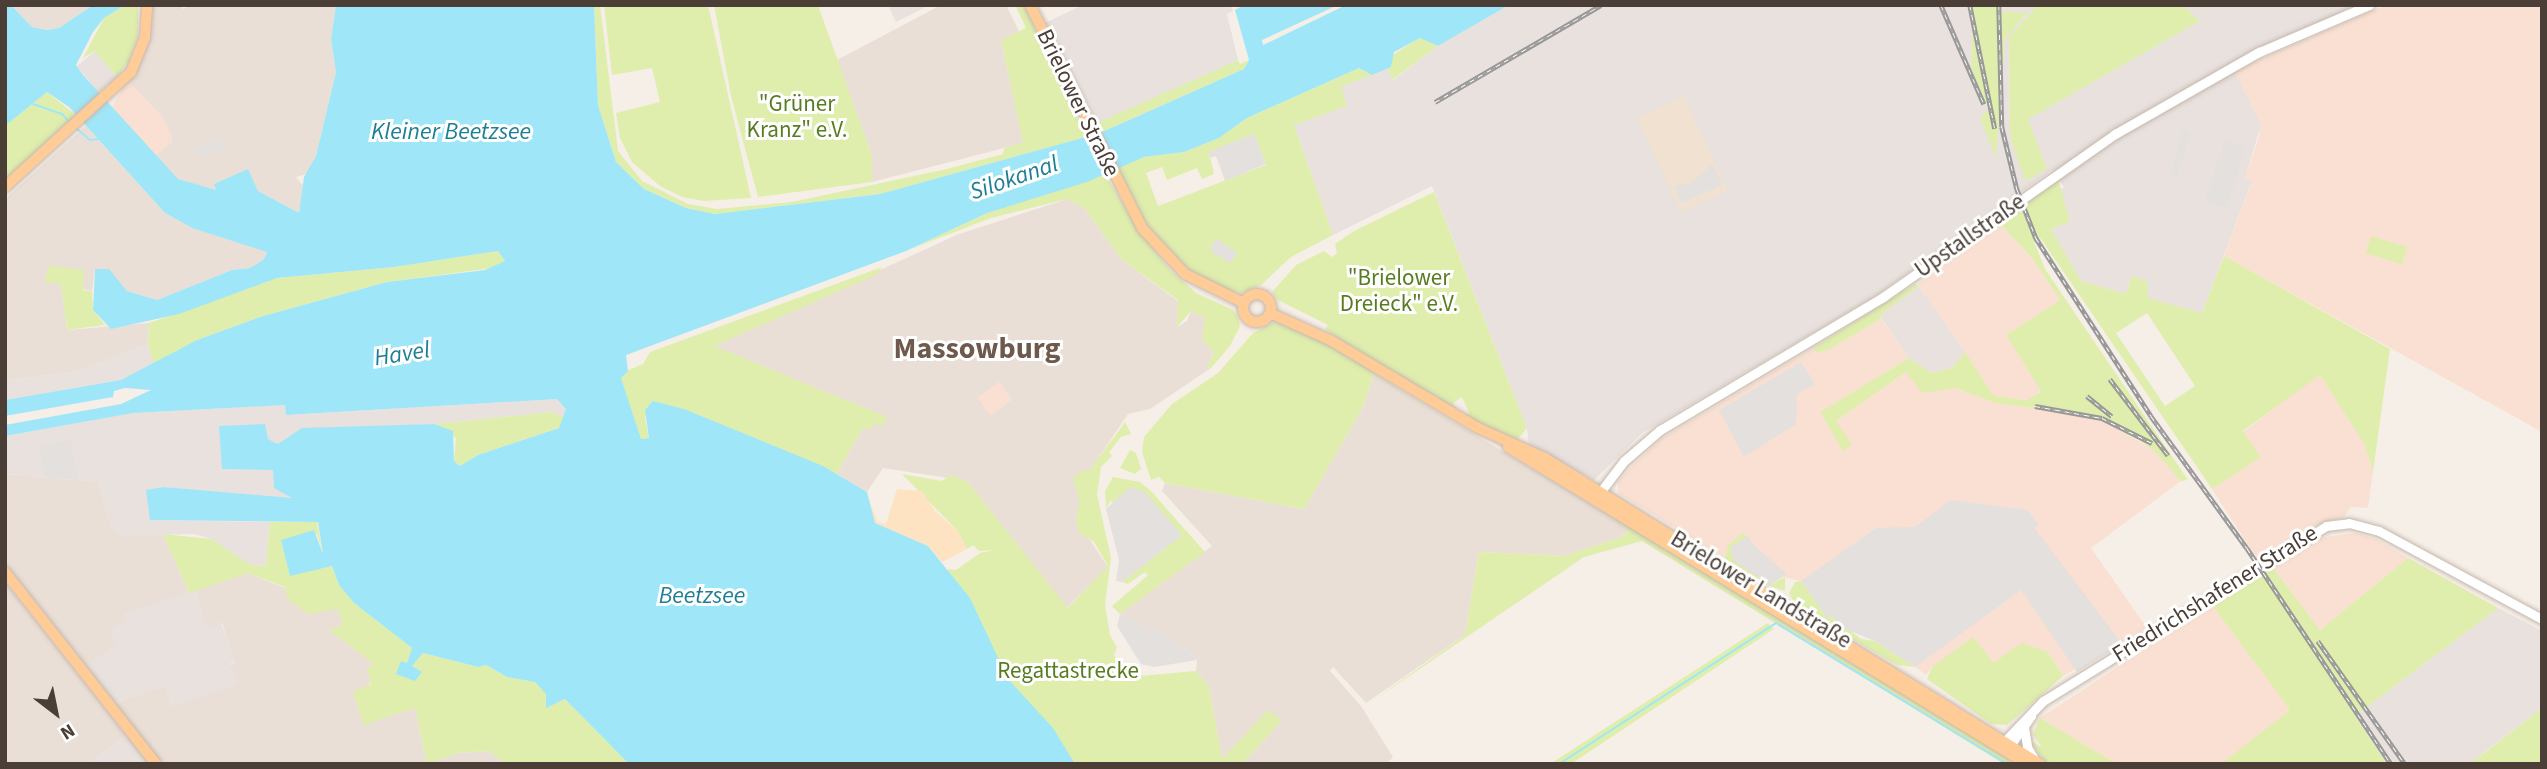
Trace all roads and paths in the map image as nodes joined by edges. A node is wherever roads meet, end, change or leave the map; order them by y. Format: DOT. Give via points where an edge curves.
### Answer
graph roads {
  1 [pos="147,5"];
  2 [pos="1030,5"];
  3 [pos="2369,5"];
  4 [pos="5,187"];
  5 [pos="1126,201"];
  6 [pos="1244,303"];
  7 [pos="1270,313"];
  8 [pos="1598,496"];
  9 [pos="5,572"];
  10 [pos="2542,619"];
  11 [pos="2043,701"];
  12 [pos="2025,725"];
  13 [pos="2005,745"];
  14 [pos="2034,762"];
  15 [pos="156,764"];
  1 -- 4 [label="main road" via="141,51 131,72"];
  2 -- 5 [label="main road, Brielower Straße"];
  3 -- 8 [label="street, Upstallstraße" via="2259,52 2115,134 1883,297 1660,430 1633,452"];
  5 -- 6 [label="main road, Brielower Landstraße" via="1142,229 1173,264 1201,285"];
  6 -- 7 [label="main road, Brielower Landstraße" via="1252,296 1264,296"];
  6 -- 7 [label="main road, Brielower Landstraße" via="1250,320 1262,322"];
  7 -- 8 [label="main road, Brielower Landstraße" via="1332,341"];
  8 -- 13 [label="main road, Brielower Landstraße"];
  9 -- 15 [label="main road"];
  10 -- 11 [label="street, Friedrichshafener Straße" via="2379,531 2339,523 2314,531"];
  11 -- 12 [label="street, Friedrichshafener Straße"];
  11 -- 13 [label="street, Friedrichshafener Straße"];
  12 -- 13 [label="street, Friedrichshafener Straße"];
  12 -- 14 [label="street" via="2024,738"];
  13 -- 14 [label="main road, Brielower Landstraße"];
}
